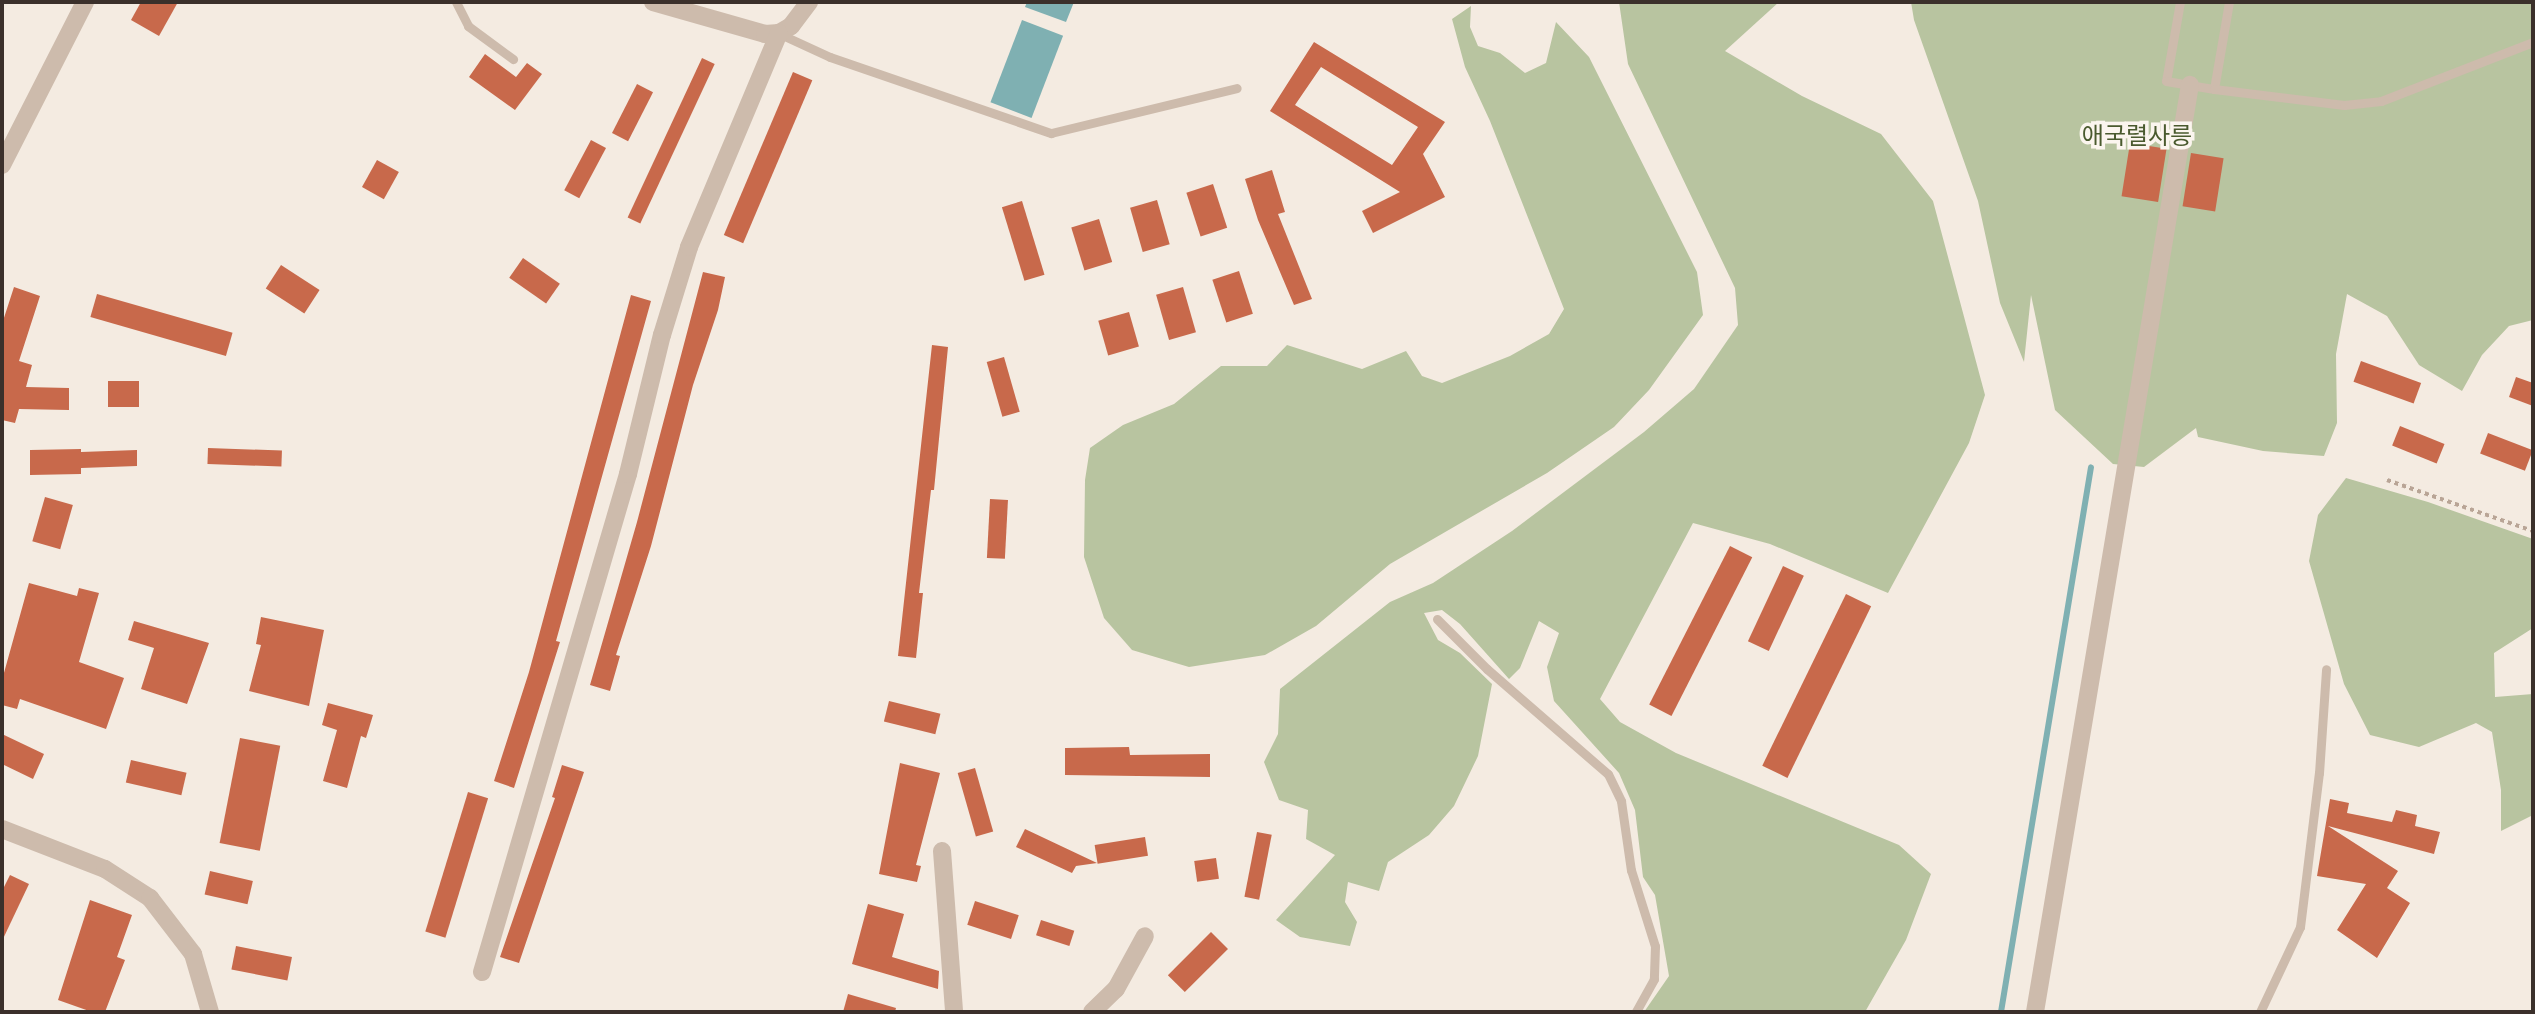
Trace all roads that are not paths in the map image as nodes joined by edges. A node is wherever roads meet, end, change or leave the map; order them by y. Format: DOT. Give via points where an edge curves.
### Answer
graph roads {
  1 [pos="85,2"];
  2 [pos="456,2"];
  3 [pos="653,2"];
  4 [pos="809,2"];
  5 [pos="2180,2"];
  6 [pos="2229,2"];
  7 [pos="779,33"];
  8 [pos="2533,42"];
  9 [pos="513,59"];
  10 [pos="2190,85"];
  11 [pos="1237,88"];
  12 [pos="2214,89"];
  13 [pos="2,165"];
  14 [pos="1437,619"];
  15 [pos="2326,669"];
  16 [pos="2,829"];
  17 [pos="942,851"];
  18 [pos="1145,936"];
  19 [pos="482,972"];
  20 [pos="210,1012"];
  21 [pos="954,1012"];
  22 [pos="1092,1012"];
  23 [pos="1636,1012"];
  24 [pos="2035,1012"];
  25 [pos="2260,1012"];
  1 -- 13 [label="street"];
  2 -- 9 [label="lane" via="468,26"];
  3 -- 7 [label="street" via="765,34"];
  4 -- 7 [label="street"];
  5 -- 10 [label="lane" via="2166,81"];
  6 -- 12 [label="lane"];
  7 -- 11 [label="lane" via="830,57 1051,133"];
  7 -- 19 [label="street" via="689,247"];
  8 -- 12 [label="lane" via="2381,101 2344,105"];
  10 -- 12 [label="lane"];
  10 -- 24 [label="street"];
  14 -- 23 [label="lane" via="1608,774 1621,801 1631,870 1655,946 1654,979"];
  15 -- 25 [label="lane" via="2300,927"];
  16 -- 20 [label="street" via="105,869 150,898 193,954"];
  17 -- 21 [label="street"];
  18 -- 22 [label="street" via="1116,989"];
}
